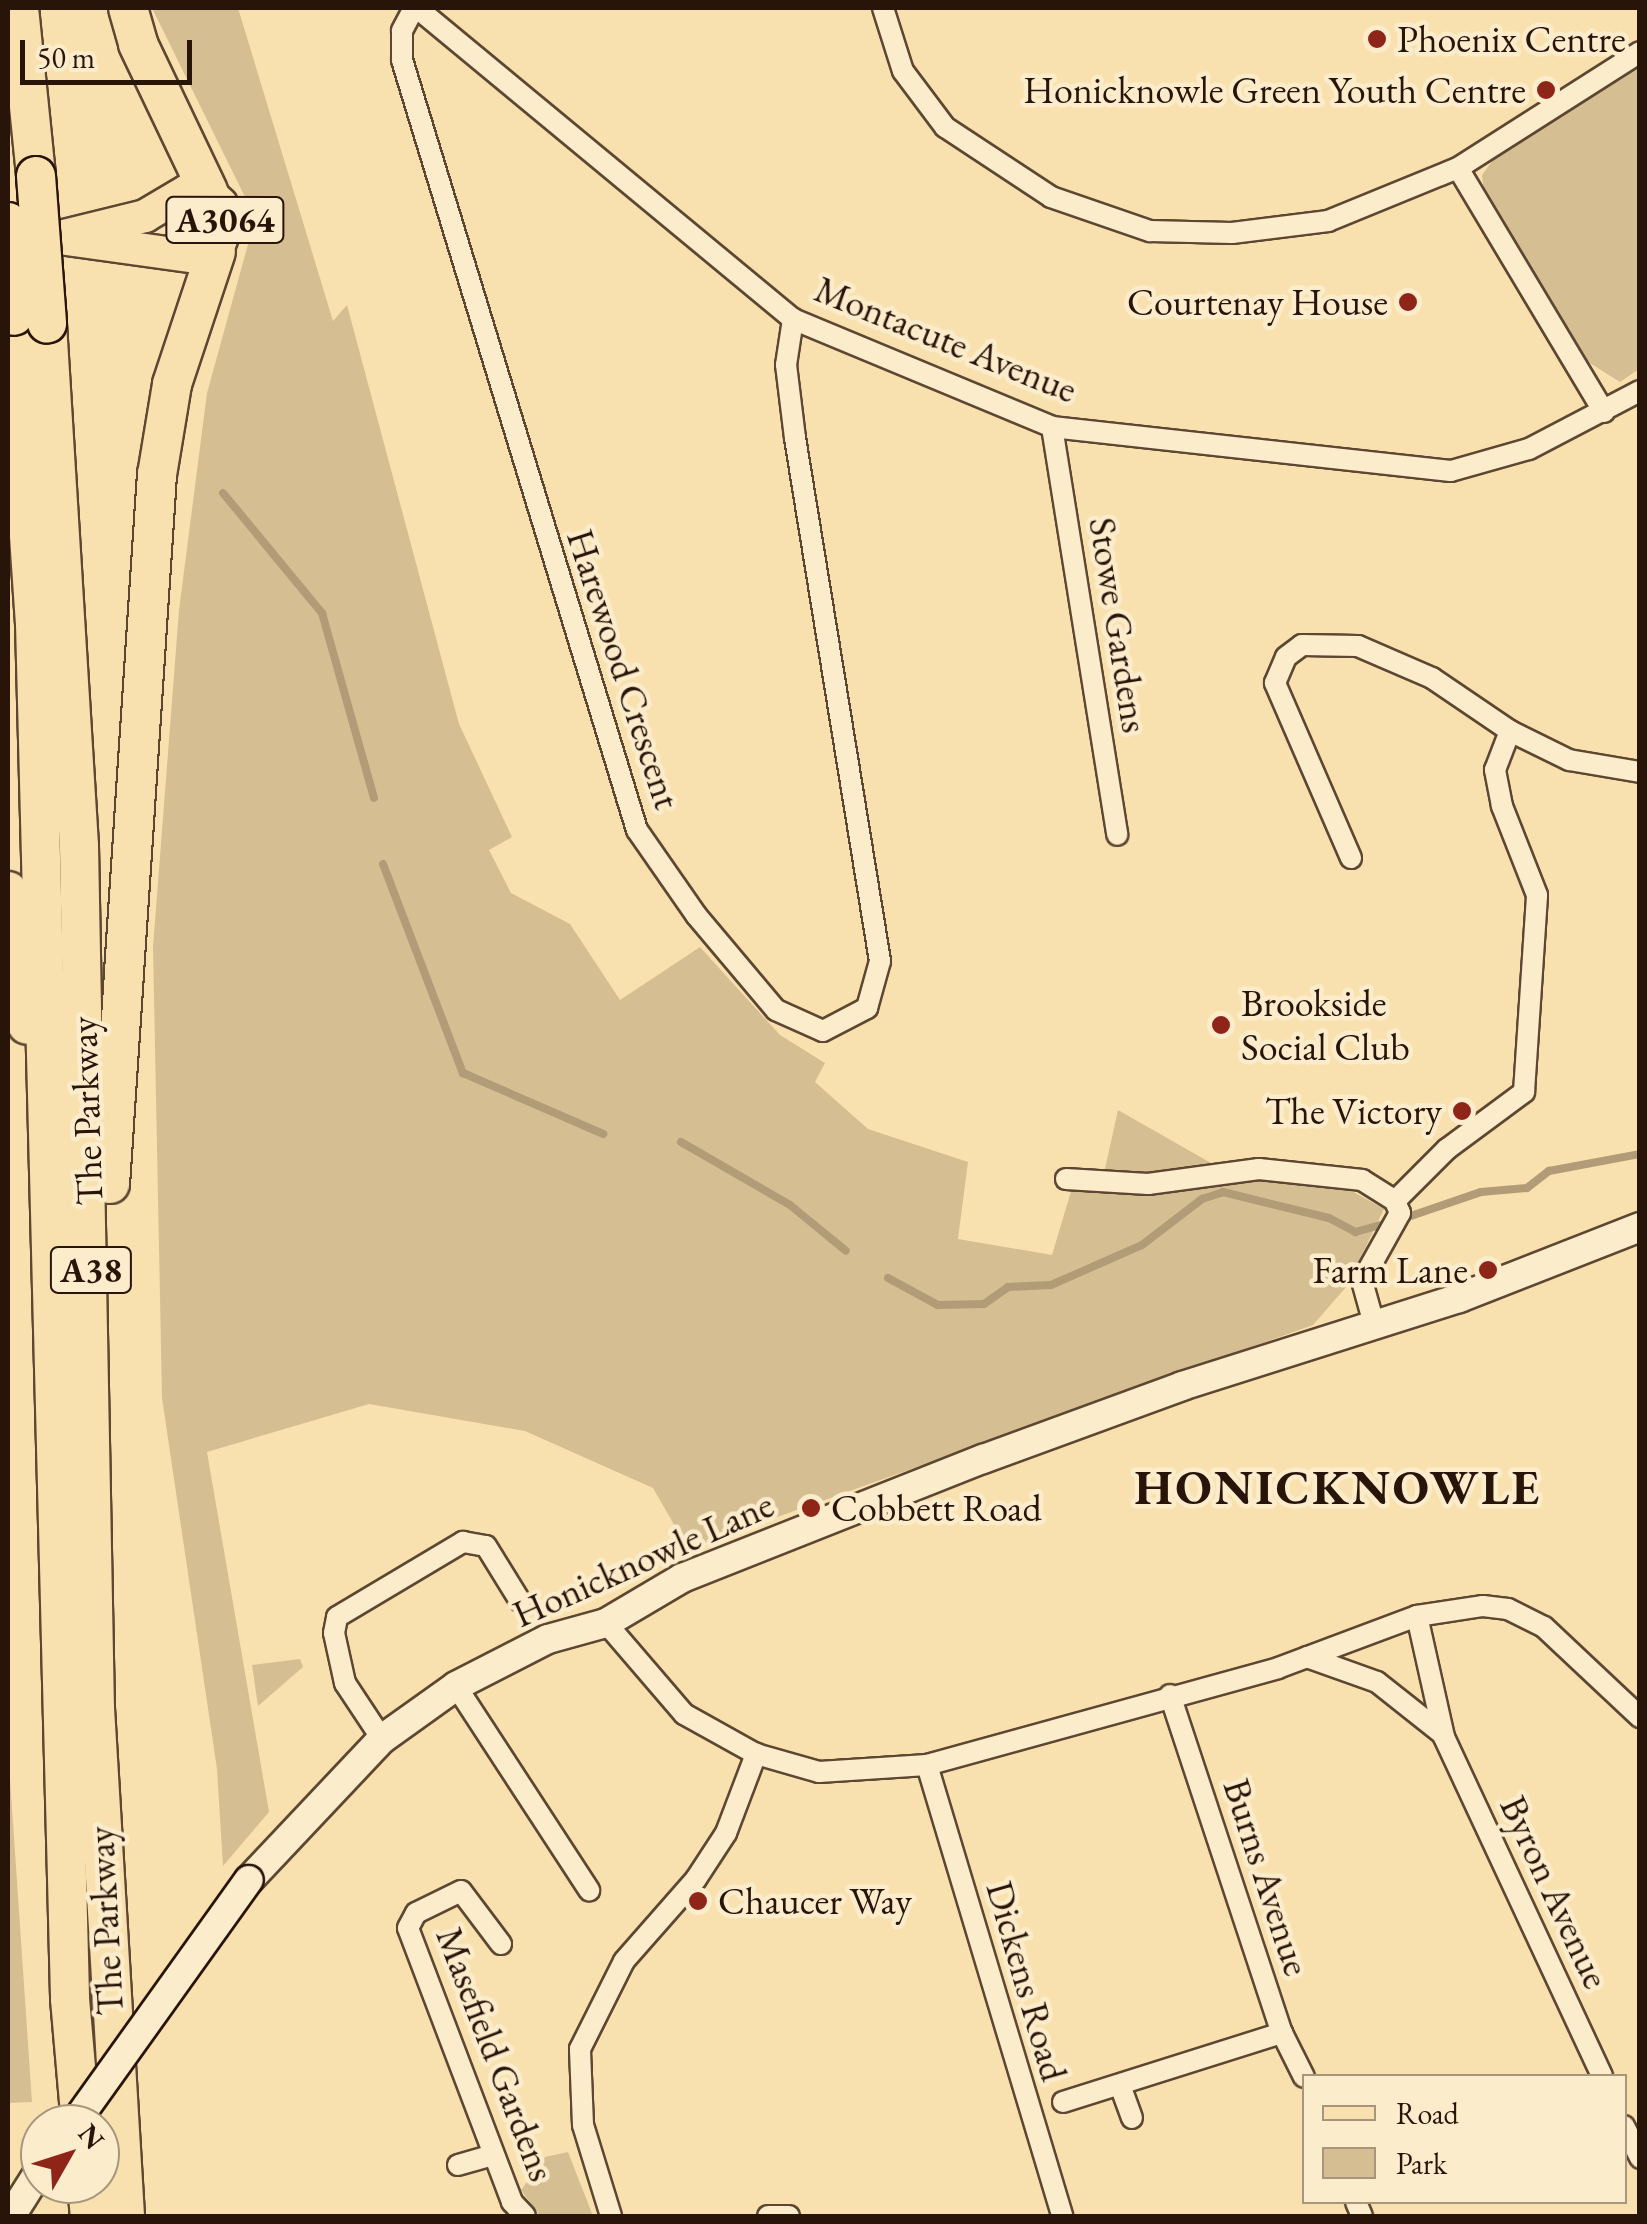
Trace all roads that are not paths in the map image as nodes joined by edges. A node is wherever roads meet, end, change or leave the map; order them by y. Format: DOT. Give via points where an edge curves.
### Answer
graph roads {
  1 [pos="19,8"];
  2 [pos="128,8"];
  3 [pos="415,8"];
  4 [pos="883,8"];
  5 [pos="1640,52"];
  6 [pos="1458,168"];
  7 [pos="208,191"];
  8 [pos="8,222"];
  9 [pos="66,239"];
  10 [pos="8,248"];
  11 [pos="216,252"];
  12 [pos="793,319"];
  13 [pos="31,320"];
  14 [pos="1640,391"];
  15 [pos="1604,412"];
  16 [pos="1052,427"];
  17 [pos="1510,731"];
  18 [pos="1640,772"];
  19 [pos="1117,835"];
  20 [pos="1351,858"];
  21 [pos="8,892"];
  22 [pos="1066,1179"];
  23 [pos="53,1191"];
  24 [pos="1397,1207"];
  25 [pos="1640,1227"];
  26 [pos="1374,1324"];
  27 [pos="94,1394"];
  28 [pos="520,1600"];
  29 [pos="1417,1616"];
  30 [pos="606,1623"];
  31 [pos="1307,1657"];
  32 [pos="456,1686"];
  33 [pos="1170,1695"];
  34 [pos="1640,1717"];
  35 [pos="1444,1737"];
  36 [pos="382,1739"];
  37 [pos="756,1754"];
  38 [pos="927,1765"];
  39 [pos="589,1890"];
  40 [pos="501,1944"];
  41 [pos="1282,2033"];
  42 [pos="1302,2074"];
  43 [pos="1601,2074"];
  44 [pos="1120,2085"];
  45 [pos="1063,2102"];
  46 [pos="77,2104"];
  47 [pos="92,2104"];
  48 [pos="1132,2118"];
  49 [pos="1627,2132"];
  50 [pos="493,2155"];
  51 [pos="1640,2158"];
  52 [pos="458,2165"];
  53 [pos="125,2216"];
  54 [pos="525,2216"];
  55 [pos="610,2216"];
  56 [pos="768,2216"];
  57 [pos="789,2216"];
  58 [pos="1062,2216"];
  1 -- 13 [label="highway, The Parkway / A38, bridge" via="36,176"];
  2 -- 7 [label="highway" via="138,44"];
  3 -- 12 [label="street, Montacute Avenue"];
  3 -- 12 [label="street, Harewood Crescent" via="402,31 402,60 637,830 696,915 776,1010 823,1031 867,1008 880,962 794,438 786,364"];
  4 -- 6 [label="street" via="904,71 945,127 1050,197 1150,231 1232,233 1328,221"];
  5 -- 6 [label="street"];
  6 -- 15 [label="street"];
  7 -- 9 [label="main road, A3064" via="189,190 145,216"];
  7 -- 11 [label="main road, A3064" via="221,204 226,224"];
  8 -- 13 [label="highway, The Parkway / A38, bridge"];
  9 -- 10 [label="main road"];
  9 -- 11 [label="main road, A3064" via="177,256"];
  11 -- 27 [label="highway, A38" via="172,384 157,476"];
  12 -- 16 [label="street, Montacute Avenue"];
  13 -- 23 [label="highway, The Parkway / A38"];
  13 -- 27 [label="highway, The Parkway / A38" via="78,827"];
  14 -- 15 [label="street, Montacute Avenue"];
  15 -- 16 [label="street, Montacute Avenue" via="1529,450 1451,471"];
  16 -- 19 [label="street, Stowe Gardens"];
  17 -- 18 [label="street" via="1569,760"];
  17 -- 20 [label="street" via="1432,678 1358,646 1302,646 1286,658 1275,683 1281,708"];
  17 -- 24 [label="street" via="1495,770 1537,894 1524,1092 1448,1149"];
  21 -- 23 [label="highway, A38"];
  22 -- 24 [label="street" via="1148,1184 1258,1169 1362,1180"];
  23 -- 46 [label="highway, The Parkway / A38"];
  24 -- 26 [label="street" via="1362,1281"];
  25 -- 26 [label="street, Honicknowle Lane"];
  26 -- 30 [label="street, Honicknowle Lane" via="983,1460 682,1578"];
  27 -- 53 [label="highway, The Parkway / A38" via="96,1708"];
  28 -- 36 [label="street" via="486,1546 464,1542 337,1617 345,1683"];
  29 -- 31 [label="street"];
  29 -- 34 [label="street" via="1508,1609 1544,1627"];
  29 -- 35 [label="street, Byron Avenue"];
  30 -- 32 [label="street, Honicknowle Lane" via="570,1630"];
  30 -- 37 [label="street" via="676,1708"];
  31 -- 33 [label="street"];
  31 -- 35 [label="street, Byron Avenue" via="1377,1682"];
  32 -- 36 [label="street, Honicknowle Lane"];
  32 -- 39 [label="street"];
  33 -- 38 [label="street"];
  33 -- 41 [label="street, Burns Avenue"];
  35 -- 43 [label="street, Byron Avenue"];
  36 -- 47 [label="street, Honicknowle Lane, bridge" via="249,1880"];
  37 -- 38 [label="street" via="819,1772"];
  37 -- 55 [label="street" via="726,1833 696,1879 624,1961 580,2050 583,2124"];
  38 -- 58 [label="street, Dickens Road"];
  40 -- 50 [label="street, Masefield Gardens" via="461,1891 416,1913 408,1928"];
  41 -- 42 [label="street, Burns Avenue"];
  41 -- 44 [label="street"];
  44 -- 45 [label="street"];
  44 -- 48 [label="street"];
  49 -- 51 [label="street"];
  50 -- 52 [label="street"];
  50 -- 54 [label="street, Masefield Gardens"];
  56 -- 57 [label="street"];
}
